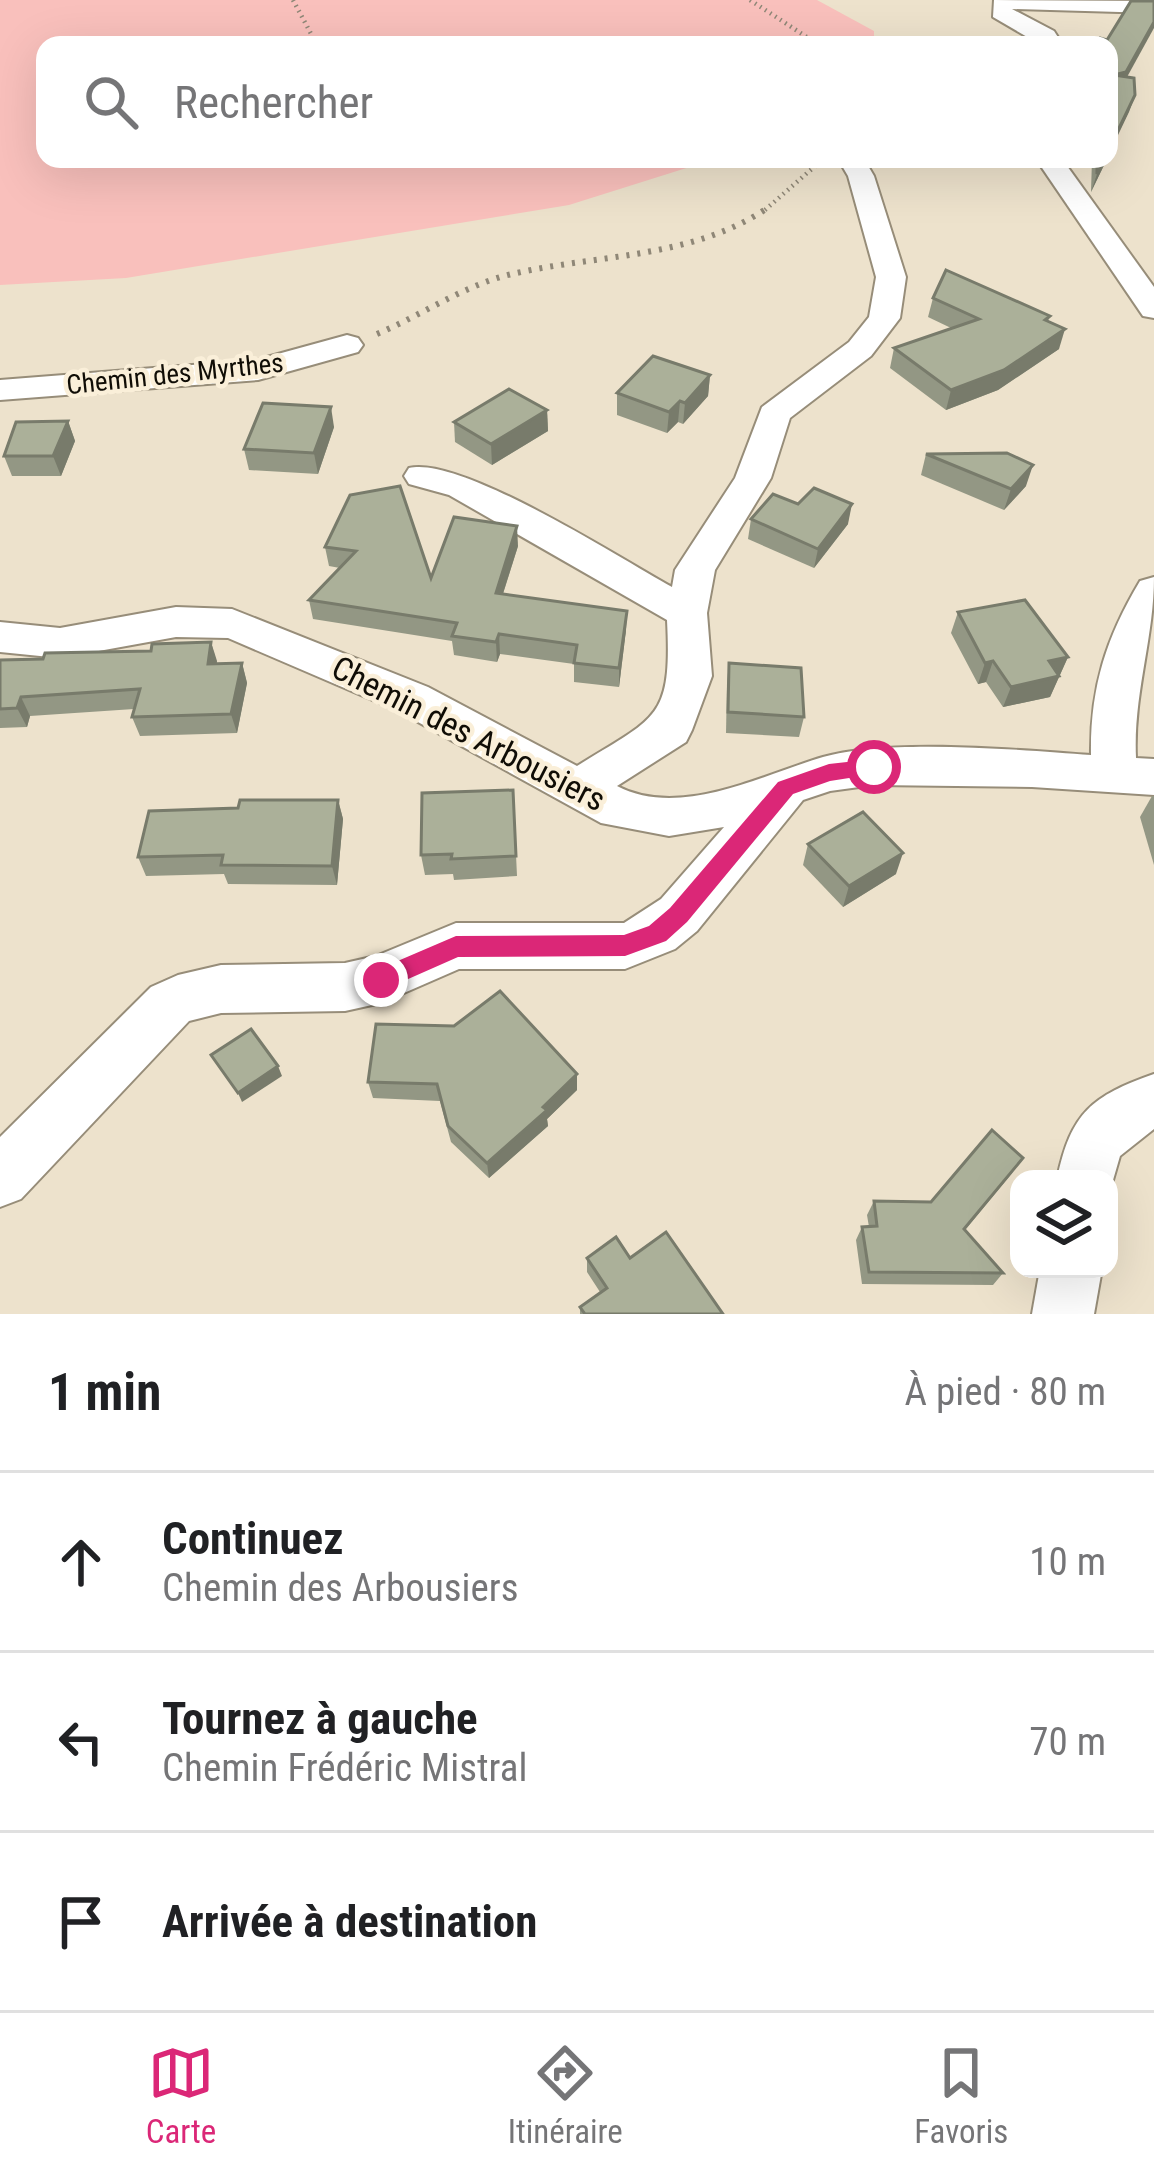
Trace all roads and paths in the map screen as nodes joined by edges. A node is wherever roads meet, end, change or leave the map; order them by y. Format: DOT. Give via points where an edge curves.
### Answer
graph roads {
  1 [pos="293,0"];
  2 [pos="750,0"];
  3 [pos="1154,7"];
  4 [pos="1018,34"];
  5 [pos="313,36"];
  6 [pos="805,36"];
  7 [pos="816,168"];
  8 [pos="856,168"];
  9 [pos="1056,168"];
  10 [pos="1154,309"];
  11 [pos="347,345"];
  12 [pos="0,391"];
  13 [pos="422,476"];
  14 [pos="1154,591"];
  15 [pos="687,613"];
  16 [pos="0,638"];
  17 [pos="1134,775"];
  18 [pos="786,788"];
  19 [pos="577,789"];
  20 [pos="1154,1101"];
  21 [pos="1087,1170"];
  22 [pos="0,1178"];
  23 [pos="1069,1278"];
  24 [pos="1063,1314"];
  1 -- 5 [label="path"];
  2 -- 6 [label="path"];
  3 -- 4 [label="street" via="1001,4"];
  7 -- 11 [label="path" via="794,192 729,233 505,275"];
  8 -- 15 [label="street" via="891,277 884,318 860,349 774,414 753,478 695,570"];
  9 -- 10 [label="street"];
  11 -- 12 [label="street, Chemin des Myrthes" via="258,370"];
  13 -- 15 [label="street" via="462,487"];
  14 -- 17 [label="street" via="1122,646 1112,711"];
  15 -- 19 [label="street" via="691,676 670,730"];
  16 -- 19 [label="street, Chemin des Arbousiers" via="60,643 176,622 232,625 413,699"];
  17 -- 18 [label="street, Chemin des Arbousiers" via="874,767"];
  18 -- 19 [label="street, Chemin des Arbousiers" via="669,817 618,809"];
  18 -- 22 [label="street" via="679,915 625,946 456,946 381,980 221,989 170,1004"];
  20 -- 21 [label="street" via="1114,1116"];
  23 -- 24 [label="street"];
}
